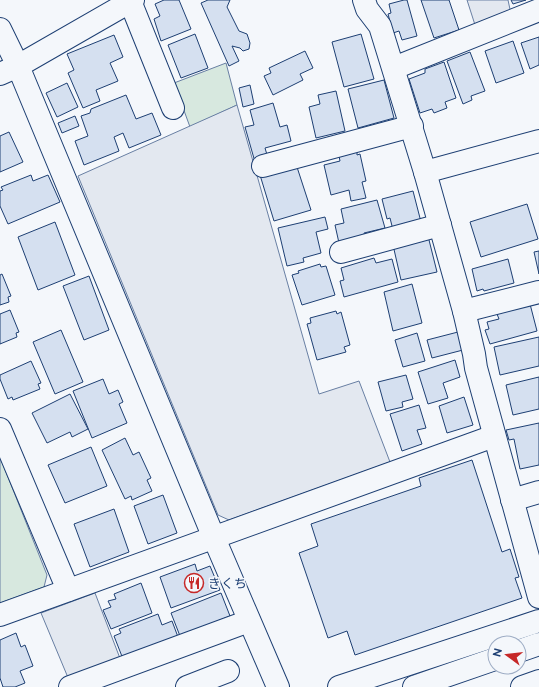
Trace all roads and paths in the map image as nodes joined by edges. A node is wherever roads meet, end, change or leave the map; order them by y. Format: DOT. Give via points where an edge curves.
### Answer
graph roads {
  1 [pos="364,0"];
  2 [pos="131,1"];
  3 [pos="539,10"];
  4 [pos="0,29"];
  5 [pos="394,68"];
  6 [pos="9,70"];
  7 [pos="173,108"];
  8 [pos="412,126"];
  9 [pos="539,140"];
  10 [pos="263,166"];
  11 [pos="425,172"];
  12 [pos="440,225"];
  13 [pos="340,252"];
  14 [pos="539,292"];
  15 [pos="464,311"];
  16 [pos="0,431"];
  17 [pos="494,436"];
  18 [pos="539,492"];
  19 [pos="512,500"];
  20 [pos="214,538"];
  21 [pos="68,590"];
  22 [pos="539,597"];
  23 [pos="0,615"];
  24 [pos="249,621"];
  25 [pos="539,621"];
  26 [pos="539,644"];
  27 [pos="527,648"];
  28 [pos="487,662"];
  29 [pos="228,671"];
  30 [pos="539,681"];
  31 [pos="70,687"];
  32 [pos="187,687"];
  33 [pos="278,687"];
  34 [pos="339,687"];
  35 [pos="414,687"];
  36 [pos="522,687"];
  1 -- 5 [label="main road" via="367,9 380,26"];
  2 -- 6 [label="main road"];
  2 -- 7 [label="main road"];
  3 -- 5 [label="main road"];
  4 -- 6 [label="main road"];
  5 -- 8 [label="main road"];
  6 -- 20 [label="main road"];
  8 -- 10 [label="main road"];
  8 -- 11 [label="main road"];
  9 -- 11 [label="main road"];
  11 -- 12 [label="main road"];
  12 -- 13 [label="main road"];
  12 -- 15 [label="main road"];
  14 -- 15 [label="main road"];
  15 -- 17 [label="main road"];
  16 -- 21 [label="main road"];
  17 -- 19 [label="main road"];
  17 -- 20 [label="main road"];
  18 -- 19 [label="main road"];
  19 -- 22 [label="main road"];
  20 -- 21 [label="main road"];
  20 -- 24 [label="main road"];
  21 -- 23 [label="main road"];
  24 -- 31 [label="main road"];
  24 -- 33 [label="main road"];
  25 -- 34 [label="main road"];
  26 -- 27 [label="main road"];
  28 -- 35 [label="main road"];
  29 -- 32 [label="main road"];
  30 -- 36 [label="main road"];
}
